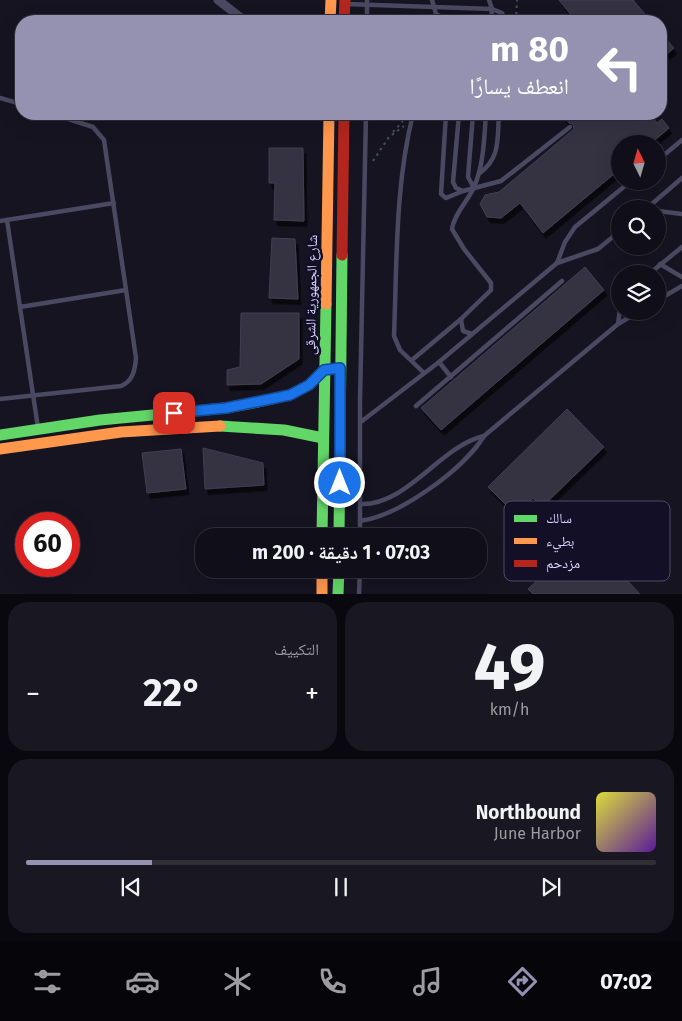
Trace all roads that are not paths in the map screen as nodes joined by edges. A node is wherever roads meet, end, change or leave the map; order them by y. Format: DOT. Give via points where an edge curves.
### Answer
graph roads {
  1 [pos="218,0"];
  2 [pos="331,0"];
  3 [pos="432,0"];
  4 [pos="489,0"];
  5 [pos="345,2"];
  6 [pos="367,2"];
  7 [pos="432,6"];
  8 [pos="492,9"];
  9 [pos="237,15"];
  10 [pos="330,15"];
  11 [pos="344,15"];
  12 [pos="367,15"];
  13 [pos="438,15"];
  14 [pos="492,15"];
  15 [pos="502,15"];
  16 [pos="0,98"];
  17 [pos="15,102"];
  18 [pos="71,120"];
  19 [pos="329,120"];
  20 [pos="344,120"];
  21 [pos="366,120"];
  22 [pos="412,120"];
  23 [pos="446,120"];
  24 [pos="458,120"];
  25 [pos="473,120"];
  26 [pos="486,120"];
  27 [pos="499,120"];
  28 [pos="570,127"];
  29 [pos="682,140"];
  30 [pos="666,153"];
  31 [pos="478,174"];
  32 [pos="682,178"];
  33 [pos="474,188"];
  34 [pos="620,190"];
  35 [pos="463,191"];
  36 [pos="656,200"];
  37 [pos="114,203"];
  38 [pos="666,212"];
  39 [pos="682,214"];
  40 [pos="7,220"];
  41 [pos="0,221"];
  42 [pos="611,238"];
  43 [pos="682,247"];
  44 [pos="557,263"];
  45 [pos="660,264"];
  46 [pos="682,277"];
  47 [pos="562,281"];
  48 [pos="682,286"];
  49 [pos="126,290"];
  50 [pos="666,295"];
  51 [pos="20,307"];
  52 [pos="462,319"];
  53 [pos="619,320"];
  54 [pos="625,320"];
  55 [pos="618,324"];
  56 [pos="472,334"];
  57 [pos="412,360"];
  58 [pos="439,362"];
  59 [pos="340,368"];
  60 [pos="324,370"];
  61 [pos="424,373"];
  62 [pos="451,377"];
  63 [pos="33,394"];
  64 [pos="0,398"];
  65 [pos="416,406"];
  66 [pos="100,420"];
  67 [pos="362,421"];
  68 [pos="38,429"];
  69 [pos="0,435"];
  70 [pos="102,435"];
  71 [pos="484,436"];
  72 [pos="323,438"];
  73 [pos="0,449"];
  74 [pos="323,472"];
  75 [pos="340,477"];
  76 [pos="361,483"];
  77 [pos="361,504"];
  78 [pos="360,521"];
  79 [pos="322,528"];
  80 [pos="339,528"];
  81 [pos="360,528"];
  82 [pos="322,578"];
  83 [pos="339,578"];
  84 [pos="360,578"];
  85 [pos="322,594"];
  86 [pos="338,594"];
  87 [pos="360,594"];
  1 -- 9 [label="street"];
  2 -- 10 [label="main road"];
  3 -- 7 [label="lane"];
  4 -- 8 [label="lane"];
  5 -- 6 [label="lane"];
  5 -- 11 [label="main road"];
  6 -- 7 [label="lane"];
  6 -- 12 [label="lane"];
  7 -- 8 [label="lane"];
  7 -- 13 [label="lane"];
  8 -- 14 [label="lane"];
  8 -- 15 [label="lane"];
  16 -- 17 [label="lane"];
  18 -- 37 [label="lane" via="93,127 102,135"];
  19 -- 60 [label="main road, شارع الجمهورية الشرقى"];
  20 -- 59 [label="main road"];
  21 -- 67 [label="lane"];
  22 -- 57 [label="lane" via="400,187 394,336 400,350"];
  23 -- 35 [label="lane" via="441,194 446,198"];
  24 -- 35 [label="lane" via="453,182"];
  25 -- 33 [label="lane" via="468,177"];
  26 -- 31 [label="lane"];
  27 -- 31 [label="lane" via="496,156"];
  28 -- 33 [label="lane" via="502,181"];
  29 -- 30 [label="lane"];
  31 -- 33 [label="lane"];
  32 -- 36 [label="lane"];
  33 -- 35 [label="lane"];
  33 -- 52 [label="lane" via="452,229 492,286 487,296"];
  34 -- 44 [label="lane" via="576,227 565,242"];
  37 -- 40 [label="lane"];
  37 -- 49 [label="lane"];
  38 -- 39 [label="lane"];
  40 -- 41 [label="lane"];
  40 -- 51 [label="lane"];
  42 -- 44 [label="lane" via="598,249"];
  43 -- 45 [label="lane"];
  44 -- 56 [label="lane"];
  45 -- 46 [label="lane"];
  47 -- 62 [label="lane"];
  48 -- 50 [label="lane"];
  49 -- 51 [label="lane"];
  49 -- 63 [label="lane" via="136,358 130,380 121,386"];
  51 -- 63 [label="lane"];
  52 -- 56 [label="lane" via="462,331"];
  52 -- 57 [label="lane"];
  53 -- 55 [label="lane"];
  54 -- 55 [label="lane"];
  55 -- 71 [label="lane"];
  56 -- 58 [label="lane"];
  57 -- 61 [label="lane"];
  58 -- 61 [label="lane"];
  58 -- 62 [label="lane"];
  59 -- 60 [label="main road"];
  59 -- 75 [label="main road"];
  60 -- 66 [label="main road" via="298,391 258,402"];
  60 -- 72 [label="main road, شارع الجمهورية الشرقى"];
  61 -- 67 [label="lane"];
  62 -- 65 [label="lane"];
  63 -- 64 [label="lane"];
  63 -- 68 [label="lane"];
  66 -- 68 [label="main road"];
  66 -- 70 [label="main road"];
  67 -- 76 [label="lane"];
  68 -- 69 [label="main road"];
  70 -- 72 [label="main road" via="223,424 274,427"];
  70 -- 73 [label="main road"];
  71 -- 77 [label="lane" via="470,440 383,500"];
  71 -- 78 [label="lane" via="474,450 420,495 387,514"];
  72 -- 74 [label="main road, شارع الجمهورية الشرقى"];
  74 -- 75 [label="main road"];
  74 -- 79 [label="main road, شارع الجمهورية الشرقى"];
  75 -- 76 [label="lane"];
  75 -- 80 [label="main road"];
  76 -- 77 [label="lane"];
  77 -- 78 [label="lane"];
  78 -- 81 [label="lane"];
  82 -- 85 [label="main road"];
  83 -- 86 [label="main road"];
  84 -- 87 [label="lane"];
}
